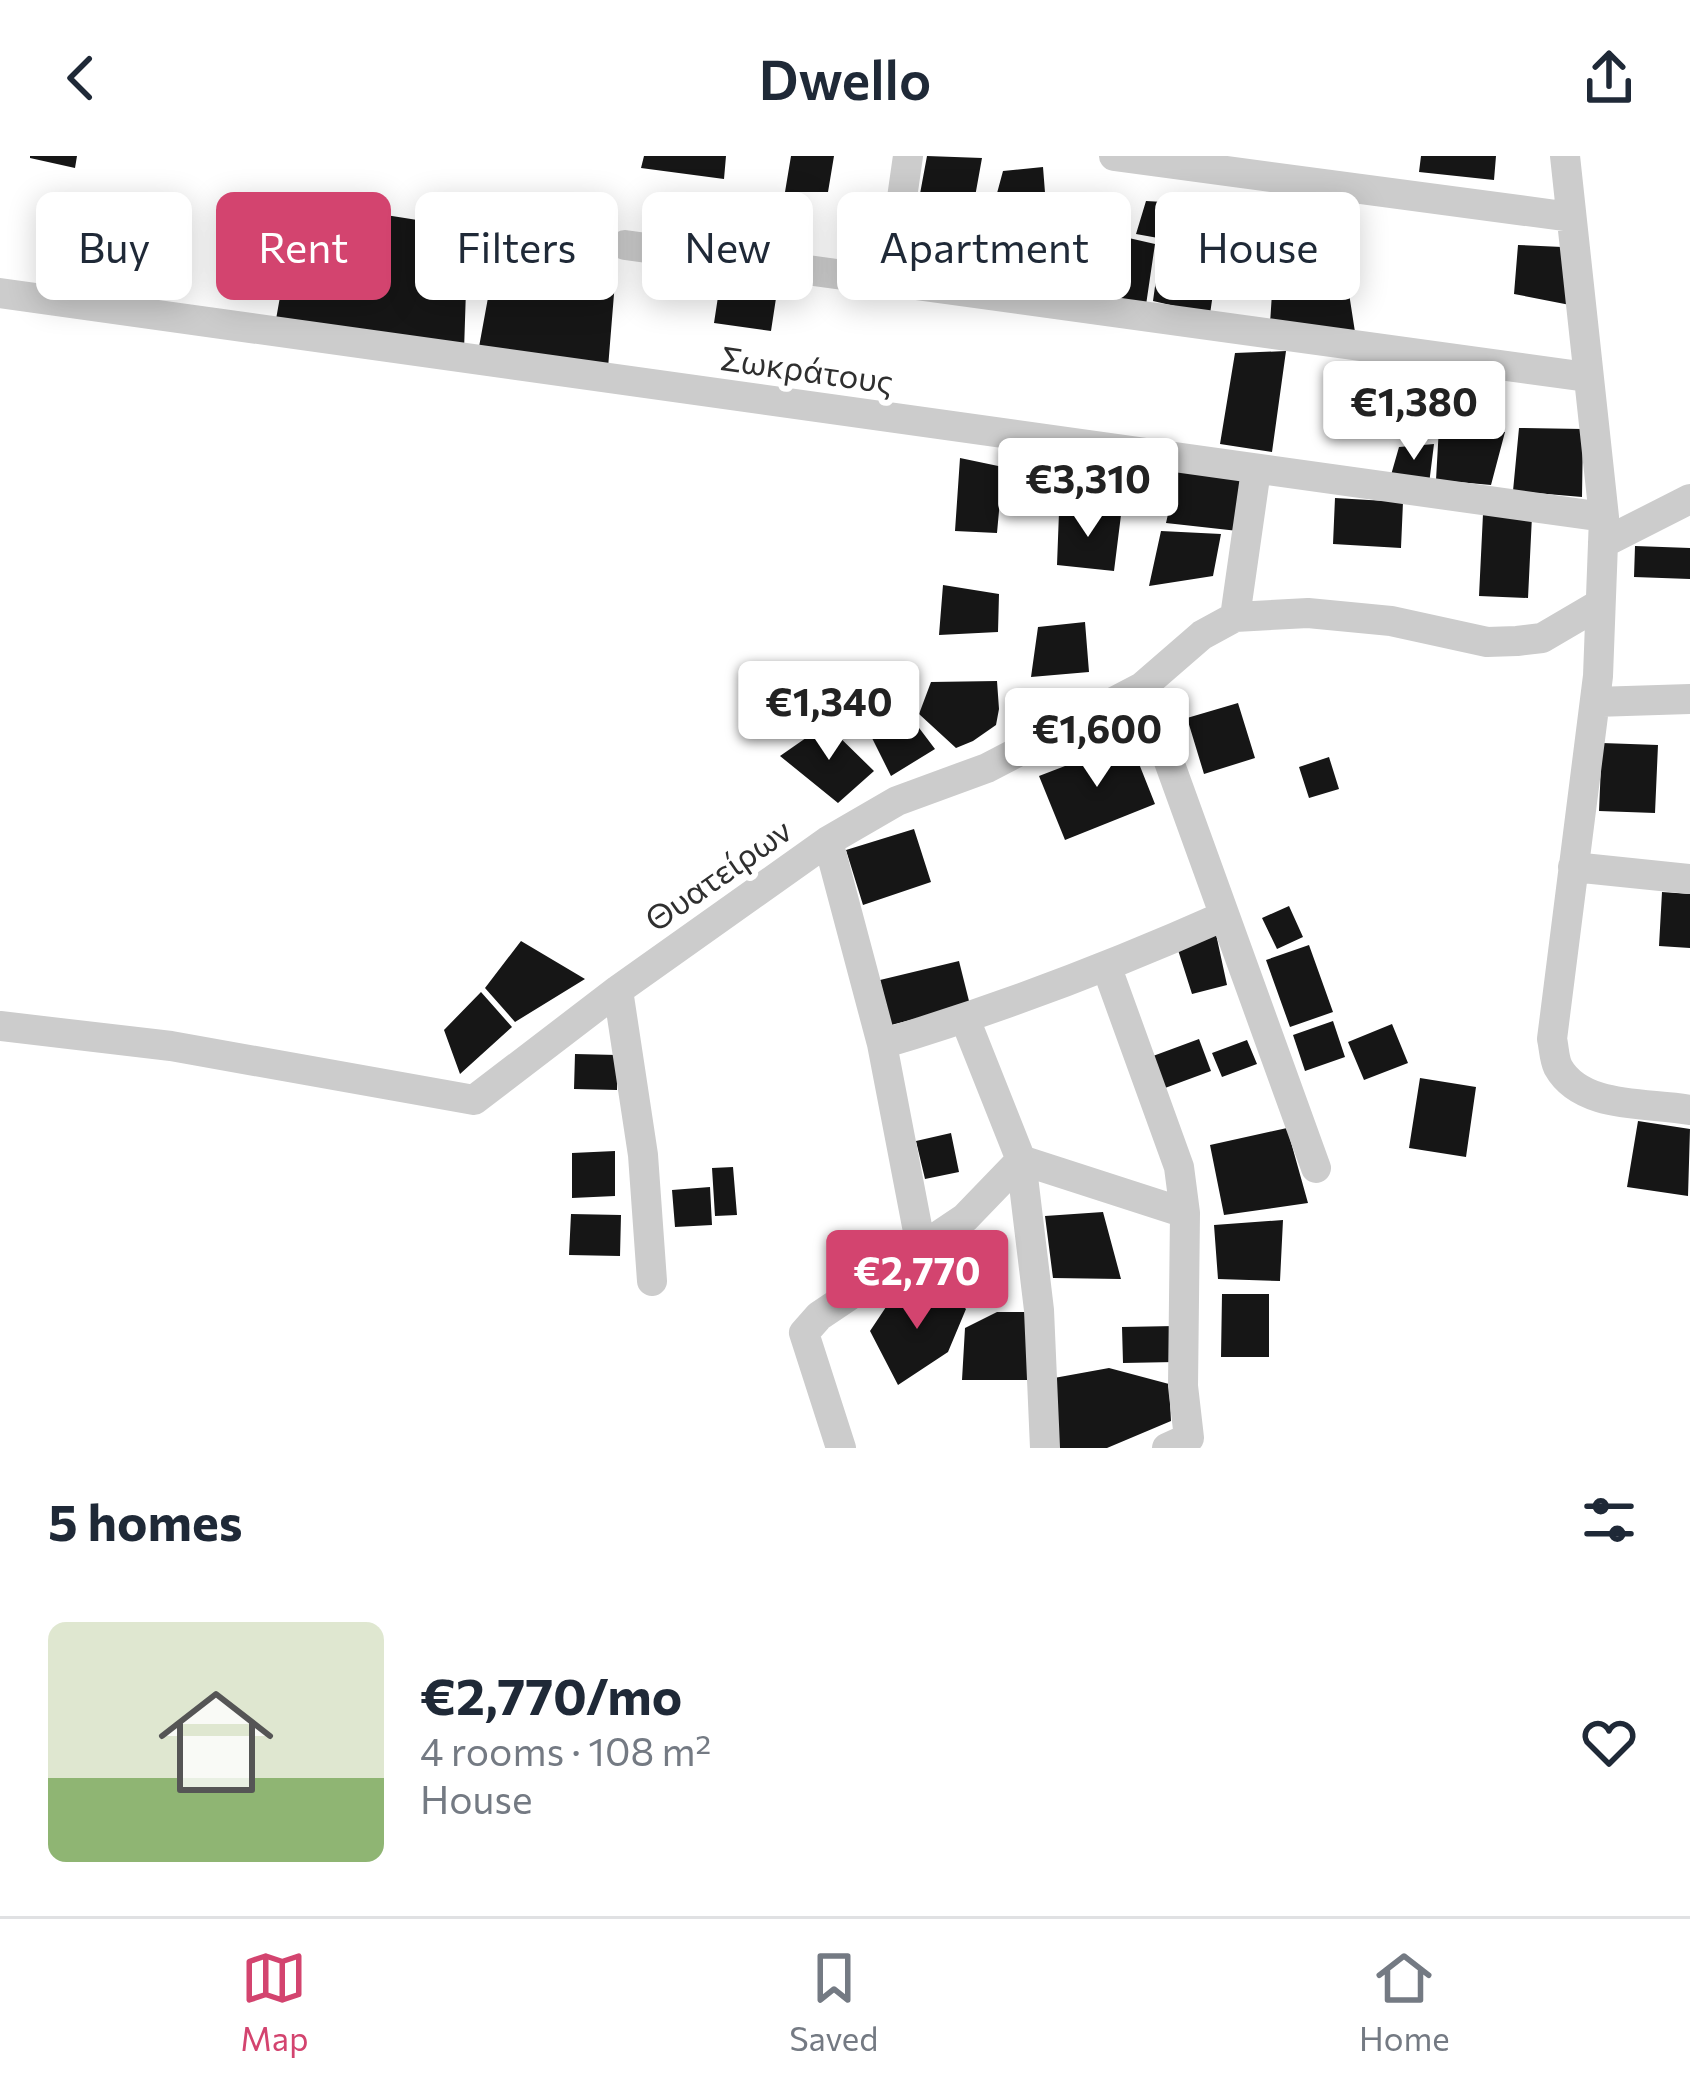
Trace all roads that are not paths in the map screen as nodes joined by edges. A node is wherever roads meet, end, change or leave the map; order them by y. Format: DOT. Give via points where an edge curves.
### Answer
graph roads {
  1 [pos="908,156"];
  2 [pos="1114,156"];
  3 [pos="1565,156"];
  4 [pos="903,192"];
  5 [pos="1571,217"];
  6 [pos="625,245"];
  7 [pos="837,275"];
  8 [pos="0,293"];
  9 [pos="1022,300"];
  10 [pos="1587,377"];
  11 [pos="1256,470"];
  12 [pos="1690,499"];
  13 [pos="1604,530"];
  14 [pos="1600,604"];
  15 [pos="1235,617"];
  16 [pos="1142,687"];
  17 [pos="1690,699"];
  18 [pos="1595,702"];
  19 [pos="828,841"];
  20 [pos="1573,867"];
  21 [pos="1690,880"];
  22 [pos="1224,916"];
  23 [pos="1107,968"];
  24 [pos="618,990"];
  25 [pos="965,1019"];
  26 [pos="0,1026"];
  27 [pos="882,1045"];
  28 [pos="1690,1110"];
  29 [pos="1021,1160"];
  30 [pos="1316,1168"];
  31 [pos="1185,1213"];
  32 [pos="921,1247"];
  33 [pos="652,1281"];
  34 [pos="841,1448"];
  35 [pos="1045,1448"];
  36 [pos="1167,1448"];
  1 -- 4 [label="street"];
  2 -- 5 [label="street"];
  3 -- 5 [label="street"];
  5 -- 10 [label="street"];
  6 -- 7 [label="street"];
  8 -- 11 [label="street, Σωκράτους"];
  9 -- 10 [label="street"];
  10 -- 13 [label="street"];
  11 -- 13 [label="street, Σωκράτους"];
  11 -- 15 [label="street"];
  12 -- 13 [label="street"];
  13 -- 14 [label="street"];
  14 -- 15 [label="street" via="1542,638 1487,643 1391,621"];
  14 -- 18 [label="street"];
  15 -- 16 [label="street, Θυατείρων"];
  16 -- 19 [label="street, Θυατείρων"];
  16 -- 22 [label="street"];
  17 -- 18 [label="street"];
  18 -- 20 [label="street"];
  19 -- 24 [label="street, Θυατείρων"];
  19 -- 27 [label="street"];
  20 -- 21 [label="street"];
  20 -- 28 [label="street" via="1552,1039 1557,1066 1602,1099"];
  22 -- 23 [label="street"];
  22 -- 30 [label="street"];
  23 -- 25 [label="street"];
  23 -- 31 [label="street" via="1179,1167"];
  24 -- 26 [label="street, Θυατείρων" via="473,1100 171,1046"];
  24 -- 33 [label="street"];
  25 -- 27 [label="street"];
  25 -- 29 [label="street"];
  27 -- 32 [label="street"];
  29 -- 31 [label="street"];
  29 -- 32 [label="street" via="965,1218"];
  29 -- 35 [label="street"];
  31 -- 36 [label="street" via="1189,1438"];
  32 -- 34 [label="street" via="805,1333"];
}
